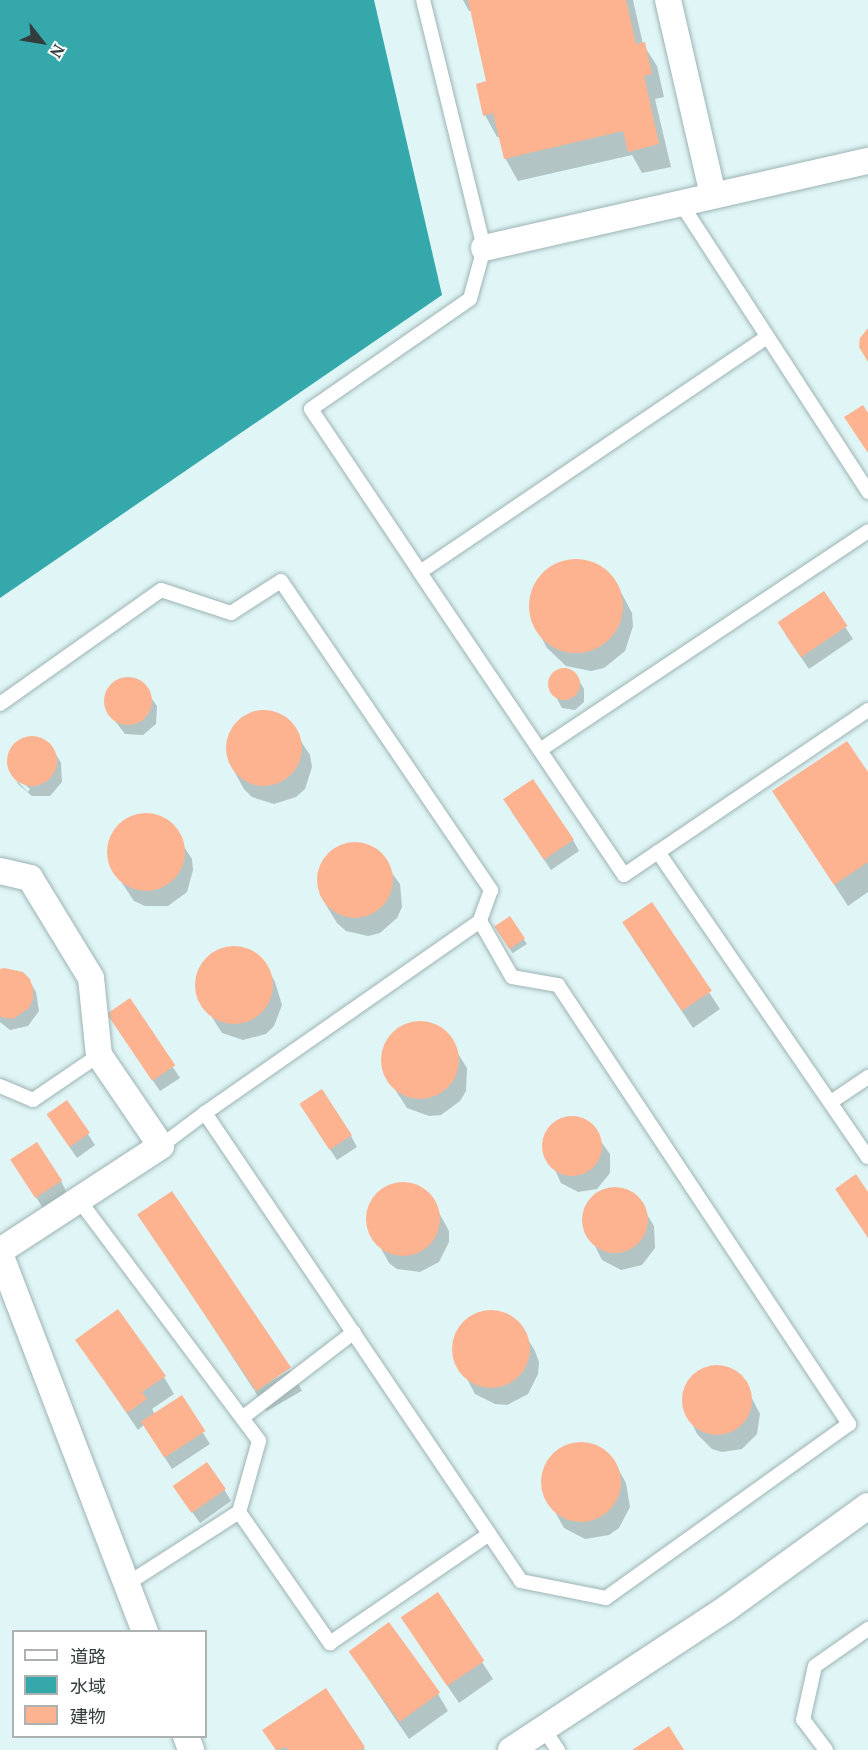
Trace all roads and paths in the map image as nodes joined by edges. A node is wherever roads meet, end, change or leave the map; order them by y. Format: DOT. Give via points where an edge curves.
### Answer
graph roads {
  1 [pos="423,0"];
  2 [pos="668,0"];
  3 [pos="868,161"];
  4 [pos="713,195"];
  5 [pos="680,202"];
  6 [pos="484,248"];
  7 [pos="767,336"];
  8 [pos="868,492"];
  9 [pos="868,531"];
  10 [pos="420,572"];
  11 [pos="0,704"];
  12 [pos="868,710"];
  13 [pos="540,750"];
  14 [pos="658,852"];
  15 [pos="0,871"];
  16 [pos="480,921"];
  17 [pos="99,1055"];
  18 [pos="868,1077"];
  19 [pos="0,1086"];
  20 [pos="831,1102"];
  21 [pos="205,1113"];
  22 [pos="161,1146"];
  23 [pos="868,1157"];
  24 [pos="79,1200"];
  25 [pos="0,1252"];
  26 [pos="354,1332"];
  27 [pos="242,1418"];
  28 [pos="868,1506"];
  29 [pos="239,1512"];
  30 [pos="489,1534"];
  31 [pos="127,1584"];
  32 [pos="868,1629"];
  33 [pos="144,1630"];
  34 [pos="543,1728"];
  35 [pos="511,1750"];
  36 [pos="558,1750"];
  37 [pos="826,1750"];
  1 -- 6 [label="lane"];
  2 -- 4 [label="street"];
  3 -- 4 [label="street"];
  4 -- 5 [label="street"];
  5 -- 6 [label="street"];
  5 -- 7 [label="lane"];
  6 -- 10 [label="lane" via="470,299 311,409"];
  7 -- 8 [label="lane"];
  7 -- 10 [label="lane"];
  9 -- 13 [label="lane"];
  10 -- 13 [label="lane"];
  11 -- 16 [label="lane" via="161,590 231,613 281,581 491,890"];
  12 -- 14 [label="lane"];
  13 -- 14 [label="lane" via="624,875"];
  14 -- 20 [label="lane"];
  15 -- 17 [label="street" via="30,878 91,978"];
  16 -- 21 [label="lane"];
  16 -- 30 [label="lane" via="513,977 558,985 849,1424 606,1598 521,1581"];
  17 -- 19 [label="lane" via="33,1100"];
  17 -- 22 [label="street"];
  18 -- 20 [label="lane"];
  20 -- 23 [label="lane"];
  21 -- 22 [label="lane"];
  21 -- 26 [label="lane"];
  22 -- 24 [label="street"];
  24 -- 25 [label="street"];
  24 -- 27 [label="lane"];
  25 -- 31 [label="street"];
  26 -- 27 [label="lane"];
  26 -- 30 [label="lane"];
  27 -- 29 [label="lane" via="259,1441"];
  28 -- 34 [label="street" via="727,1608"];
  29 -- 30 [label="lane" via="330,1643"];
  29 -- 31 [label="lane"];
  31 -- 33 [label="street"];
  32 -- 37 [label="lane" via="815,1666 803,1720"];
  34 -- 35 [label="street"];
  34 -- 36 [label="lane"];
}
